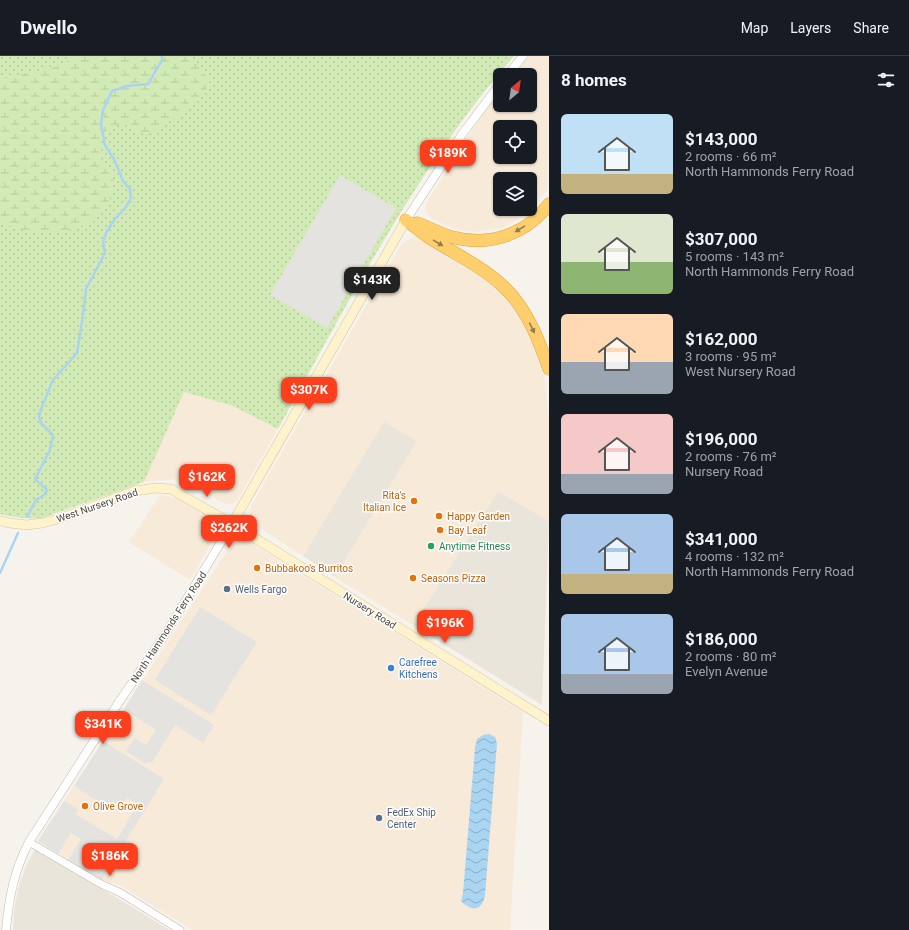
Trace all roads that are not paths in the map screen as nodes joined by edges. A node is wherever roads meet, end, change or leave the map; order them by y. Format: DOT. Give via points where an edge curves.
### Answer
graph roads {
  1 [pos="523,56"];
  2 [pos="514,68"];
  3 [pos="493,93"];
  4 [pos="549,204"];
  5 [pos="406,220"];
  6 [pos="549,369"];
  7 [pos="0,520"];
  8 [pos="232,524"];
  9 [pos="549,721"];
  10 [pos="29,842"];
  11 [pos="6,930"];
  12 [pos="180,930"];
  1 -- 2 [label="street"];
  3 -- 5 [label="street, North Hammonds Ferry Road"];
  4 -- 5 [label="highway, one-way" via="532,222 517,232 483,241 450,236"];
  5 -- 6 [label="highway, one-way" via="480,268 505,288 531,325"];
  5 -- 8 [label="main road, North Hammonds Ferry Road"];
  7 -- 8 [label="main road, West Nursery Road" via="27,525 42,523 135,491 155,488 171,489"];
  8 -- 9 [label="main road, Nursery Road"];
  8 -- 10 [label="street, North Hammonds Ferry Road" via="166,633"];
  10 -- 11 [label="street, North Hammonds Ferry Road" via="13,881"];
  10 -- 12 [label="street" via="121,893"];
}
